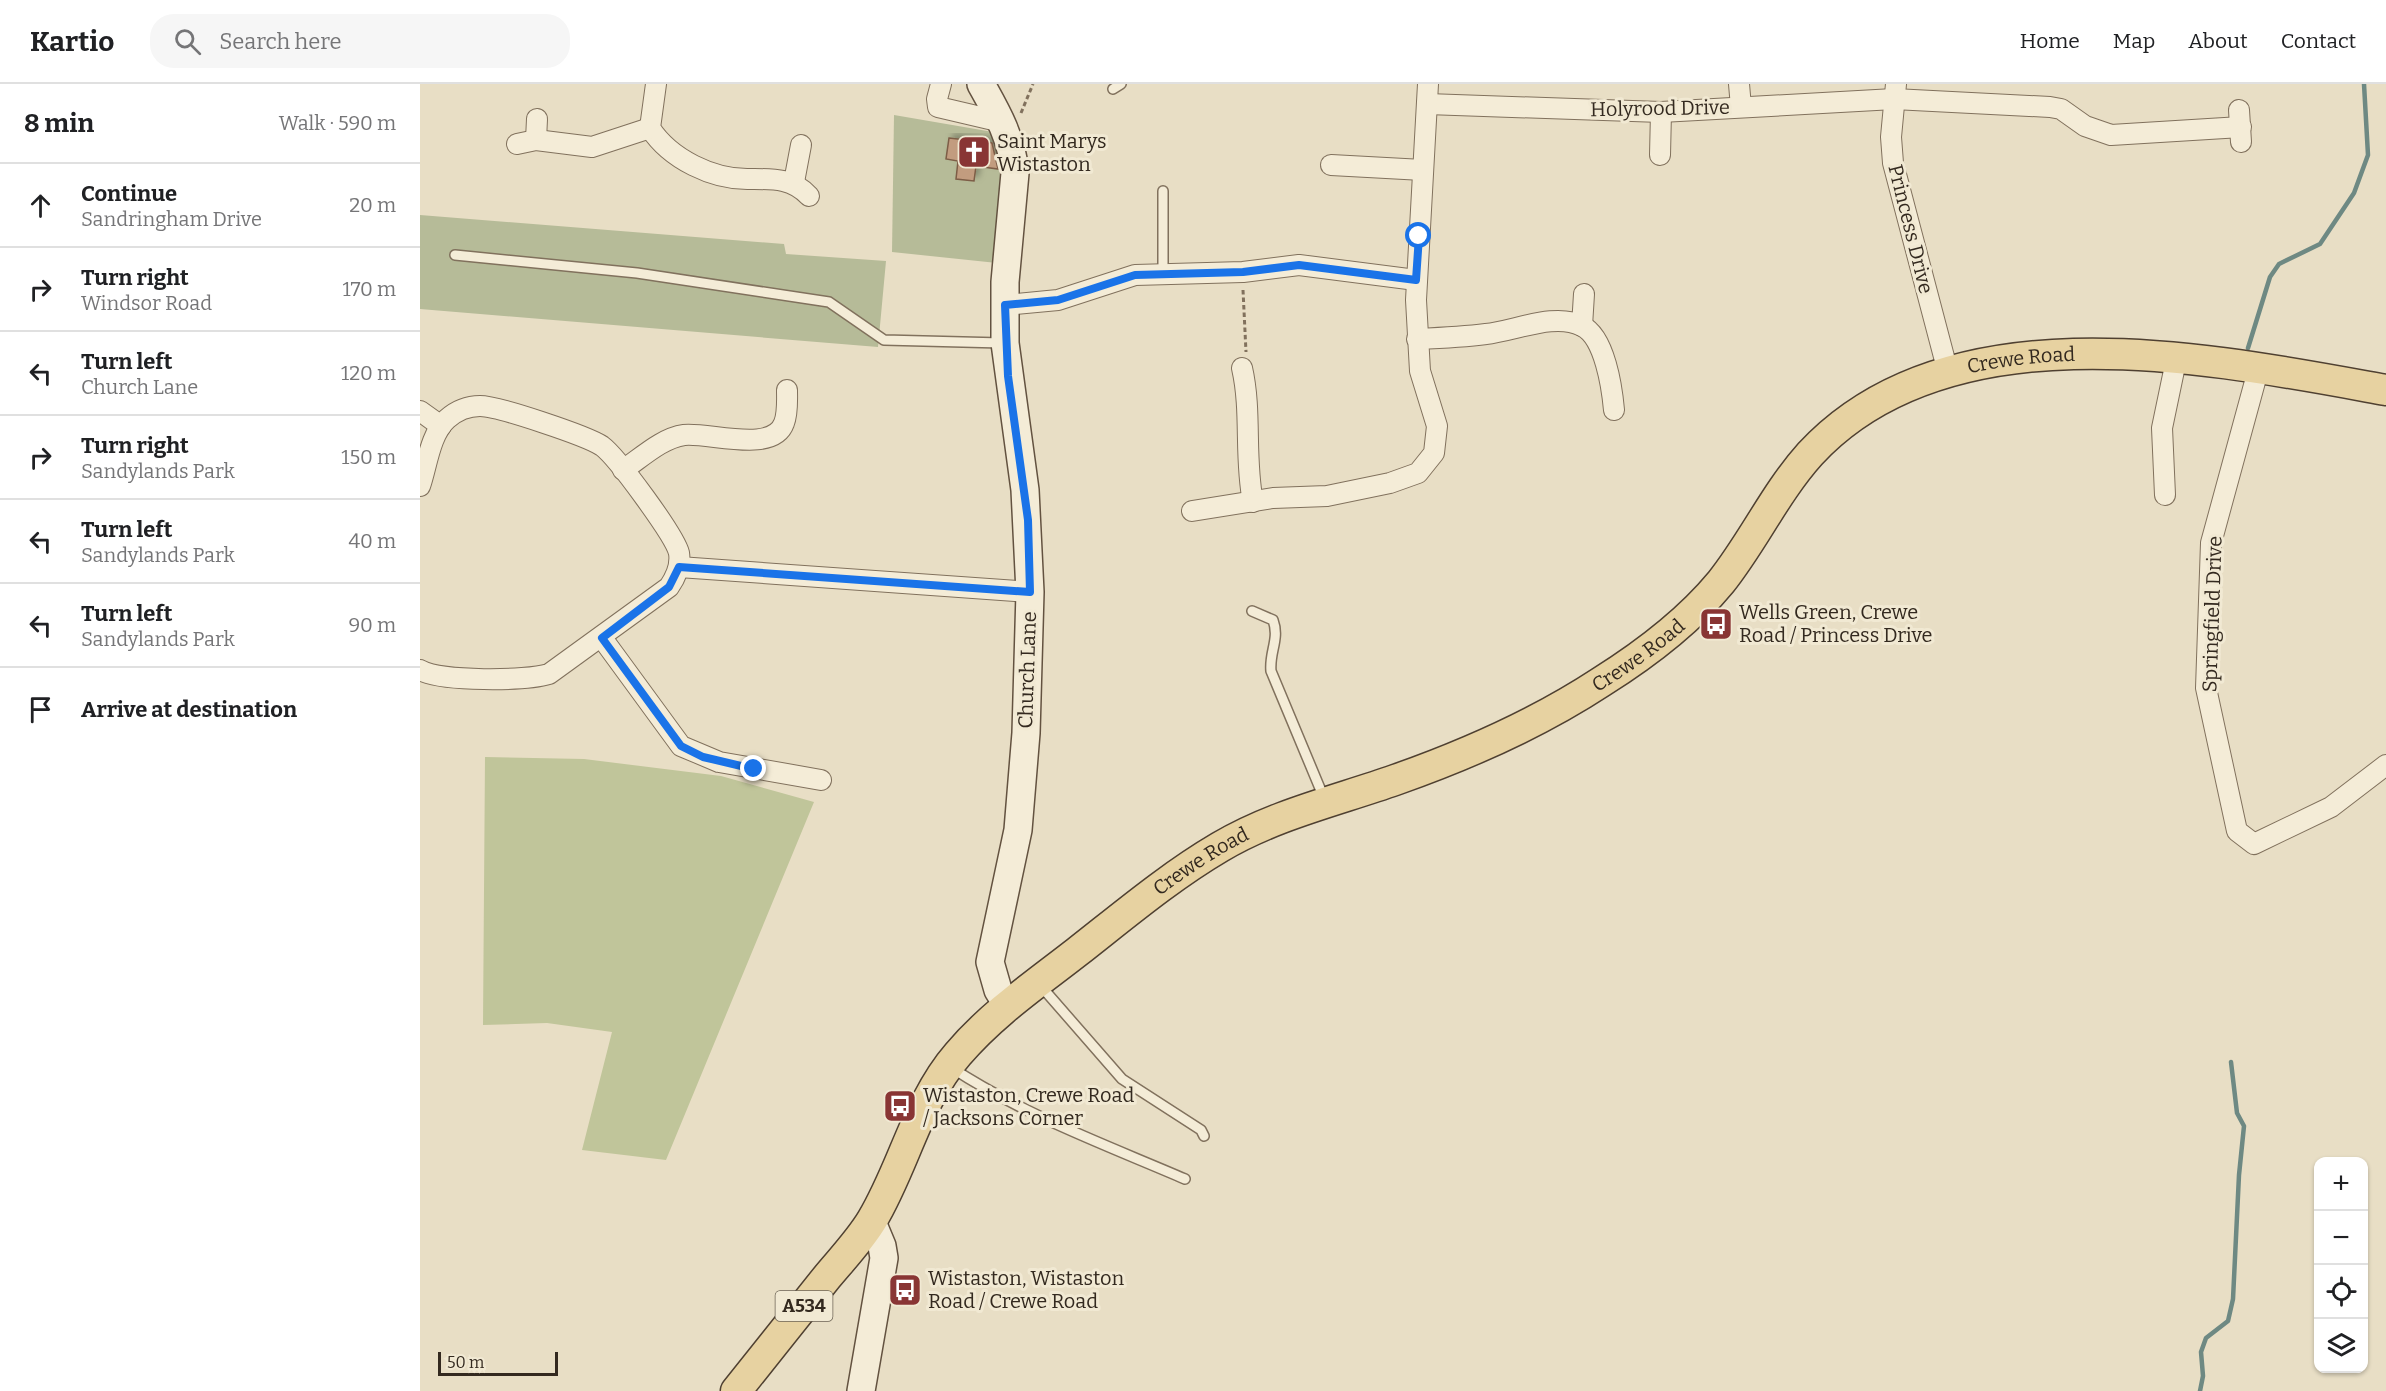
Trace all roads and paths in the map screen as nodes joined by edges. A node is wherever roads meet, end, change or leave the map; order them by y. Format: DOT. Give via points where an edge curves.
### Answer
graph roads {
  1 [pos="656,84"];
  2 [pos="941,84"];
  3 [pos="981,84"];
  4 [pos="1428,84"];
  5 [pos="1739,84"];
  6 [pos="1895,92"];
  7 [pos="1427,104"];
  8 [pos="1741,107"];
  9 [pos="1661,112"];
  10 [pos="537,120"];
  11 [pos="1002,122"];
  12 [pos="2240,126"];
  13 [pos="650,128"];
  14 [pos="801,146"];
  15 [pos="1660,155"];
  16 [pos="1329,164"];
  17 [pos="1423,170"];
  18 [pos="794,183"];
  19 [pos="1163,191"];
  20 [pos="809,196"];
  21 [pos="455,255"];
  22 [pos="1243,272"];
  23 [pos="1163,274"];
  24 [pos="1416,280"];
  25 [pos="1584,294"];
  26 [pos="1005,305"];
  27 [pos="1582,326"];
  28 [pos="1417,339"];
  29 [pos="1005,343"];
  30 [pos="2177,356"];
  31 [pos="2259,367"];
  32 [pos="1242,368"];
  33 [pos="1948,372"];
  34 [pos="787,390"];
  35 [pos="2386,390"];
  36 [pos="1614,410"];
  37 [pos="420,411"];
  38 [pos="441,426"];
  39 [pos="623,470"];
  40 [pos="420,486"];
  41 [pos="2165,495"];
  42 [pos="1253,501"];
  43 [pos="1192,511"];
  44 [pos="679,567"];
  45 [pos="1030,592"];
  46 [pos="1252,611"];
  47 [pos="602,638"];
  48 [pos="420,670"];
  49 [pos="2386,765"];
  50 [pos="821,780"];
  51 [pos="1326,803"];
  52 [pos="1038,982"];
  53 [pos="1008,1006"];
  54 [pos="949,1066"];
  55 [pos="1204,1136"];
  56 [pos="1185,1179"];
  57 [pos="872,1222"];
  58 [pos="736,1391"];
  59 [pos="861,1391"];
  1 -- 13 [label="street"];
  2 -- 11 [label="street" via="938,107"];
  3 -- 11 [label="street, Church Lane"];
  4 -- 7 [label="street"];
  5 -- 8 [label="street"];
  6 -- 8 [label="street, Holyrood Drive"];
  6 -- 12 [label="street, Holyrood Drive" via="2050,107 2111,135"];
  6 -- 33 [label="street, Princess Drive" via="1893,164"];
  7 -- 9 [label="street, Holyrood Drive"];
  7 -- 17 [label="street"];
  8 -- 9 [label="street, Holyrood Drive"];
  9 -- 15 [label="street"];
  10 -- 13 [label="street" via="527,142 592,147"];
  11 -- 26 [label="street, Church Lane" via="1010,139 1015,173"];
  13 -- 18 [label="street" via="668,148 700,169 736,178 763,177"];
  14 -- 18 [label="street"];
  16 -- 17 [label="street"];
  17 -- 24 [label="street"];
  18 -- 20 [label="street"];
  19 -- 23 [label="lane"];
  21 -- 29 [label="lane" via="637,273 829,302 884,340"];
  22 -- 23 [label="street"];
  22 -- 24 [label="street" via="1320,266"];
  22 -- 32 [label="path" via="1246,360"];
  23 -- 26 [label="street" via="1119,278 1058,300"];
  24 -- 28 [label="street"];
  25 -- 27 [label="street"];
  26 -- 29 [label="street, Church Lane"];
  27 -- 28 [label="street" via="1552,322 1489,334"];
  27 -- 36 [label="street" via="1599,346"];
  28 -- 42 [label="street" via="1420,371 1437,426 1434,453 1427,464 1411,476 1390,483 1327,496"];
  29 -- 45 [label="street, Church Lane" via="1025,490"];
  30 -- 31 [label="main road, Crewe Road / A534"];
  30 -- 33 [label="main road, Crewe Road / A534" via="2049,357"];
  30 -- 41 [label="street" via="2162,428"];
  31 -- 35 [label="main road, Crewe Road / A534"];
  31 -- 49 [label="street, Springfield Drive" via="2211,543 2206,688 2237,831 2254,844 2331,807"];
  32 -- 42 [label="street" via="1249,407 1246,451"];
  33 -- 51 [label="main road, Crewe Road / A534" via="1904,387 1876,402 1831,435 1791,478 1723,580 1702,603 1662,639 1601,682 1500,738"];
  34 -- 39 [label="street" via="785,421 772,436 757,440 683,435 670,439"];
  37 -- 38 [label="street"];
  38 -- 39 [label="street" via="460,410 489,407 590,440 607,450"];
  38 -- 40 [label="street"];
  39 -- 44 [label="street" via="672,538 679,553"];
  42 -- 43 [label="street"];
  44 -- 45 [label="street"];
  44 -- 47 [label="street" via="669,587"];
  45 -- 53 [label="street, Church Lane" via="1021,801 990,962 998,990"];
  46 -- 51 [label="lane" via="1273,620 1277,643 1270,660 1271,671"];
  47 -- 48 [label="street" via="540,677 445,677"];
  47 -- 50 [label="street" via="681,746 719,762"];
  51 -- 52 [label="main road, Crewe Road / A534" via="1248,832 1216,849"];
  52 -- 53 [label="main road, Crewe Road / A534"];
  52 -- 55 [label="lane" via="1122,1079 1201,1130"];
  53 -- 54 [label="main road, A534"];
  54 -- 56 [label="lane" via="1036,1115"];
  54 -- 57 [label="main road, A534"];
  57 -- 58 [label="main road, A534"];
  57 -- 59 [label="street" via="884,1258"];
}
